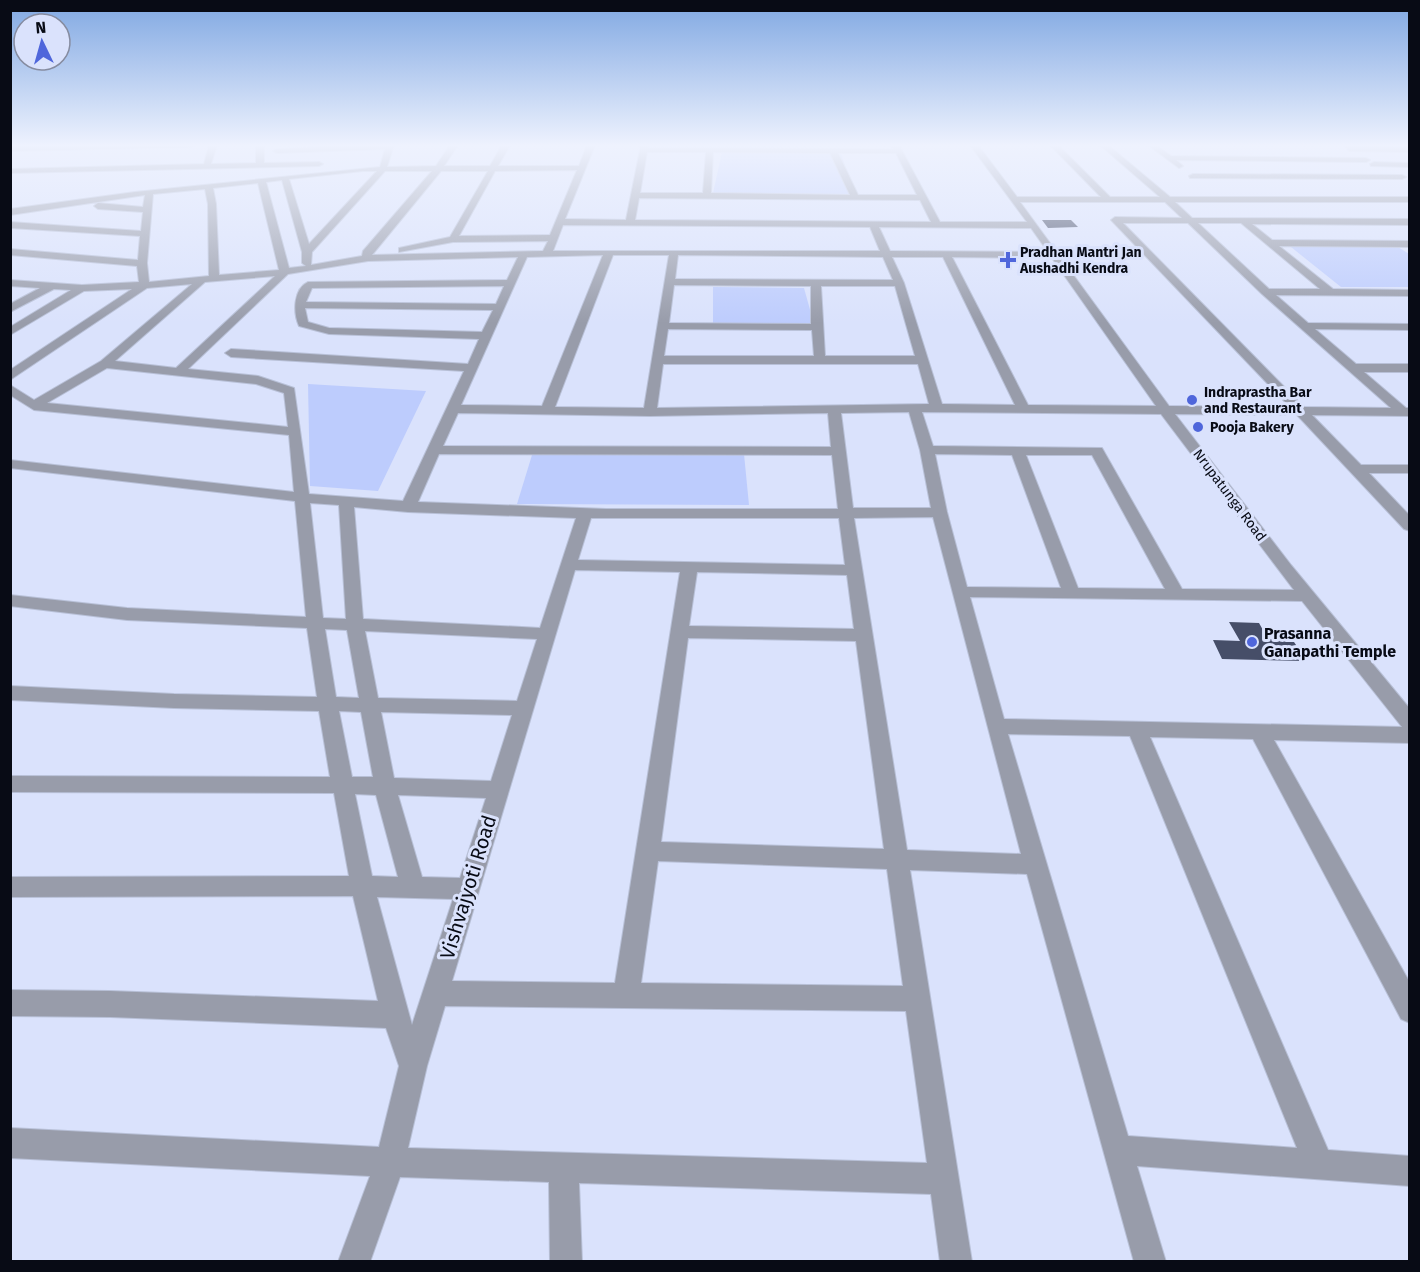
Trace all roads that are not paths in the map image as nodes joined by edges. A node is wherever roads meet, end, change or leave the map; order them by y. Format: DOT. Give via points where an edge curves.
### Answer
graph roads {
  1 [pos="61,204"];
  2 [pos="85,204"];
  3 [pos="148,204"];
  4 [pos="212,204"];
  5 [pos="268,204"];
  6 [pos="293,204"];
  7 [pos="351,204"];
  8 [pos="408,204"];
  9 [pos="473,204"];
  10 [pos="567,204"];
  11 [pos="633,204"];
  12 [pos="926,204"];
  13 [pos="1019,204"];
  14 [pos="1173,204"];
  15 [pos="1317,204"];
  16 [pos="147,210"];
  17 [pos="10,212"];
  18 [pos="1190,221"];
  19 [pos="1243,221"];
  20 [pos="560,222"];
  21 [pos="630,222"];
  22 [pos="1345,222"];
  23 [pos="1410,222"];
  24 [pos="873,224"];
  25 [pos="10,225"];
  26 [pos="937,225"];
  27 [pos="1034,225"];
  28 [pos="144,234"];
  29 [pos="554,238"];
  30 [pos="453,239"];
  31 [pos="1270,243"];
  32 [pos="1407,245"];
  33 [pos="10,252"];
  34 [pos="307,252"];
  35 [pos="609,252"];
  36 [pos="674,253"];
  37 [pos="524,254"];
  38 [pos="547,254"];
  39 [pos="946,254"];
  40 [pos="888,255"];
  41 [pos="1056,255"];
  42 [pos="373,258"];
  43 [pos="141,263"];
  44 [pos="307,267"];
  45 [pos="285,272"];
  46 [pos="208,280"];
  47 [pos="669,282"];
  48 [pos="10,283"];
  49 [pos="510,283"];
  50 [pos="816,283"];
  51 [pos="899,284"];
  52 [pos="144,285"];
  53 [pos="52,286"];
  54 [pos="82,288"];
  55 [pos="1266,292"];
  56 [pos="1331,292"];
  57 [pos="1410,293"];
  58 [pos="299,305"];
  59 [pos="500,307"];
  60 [pos="10,309"];
  61 [pos="662,326"];
  62 [pos="1307,326"];
  63 [pos="817,327"];
  64 [pos="1410,327"];
  65 [pos="10,332"];
  66 [pos="486,336"];
  67 [pos="231,353"];
  68 [pos="657,360"];
  69 [pos="924,360"];
  70 [pos="820,361"];
  71 [pos="105,364"];
  72 [pos="471,368"];
  73 [pos="1354,368"];
  74 [pos="1410,368"];
  75 [pos="178,372"];
  76 [pos="10,376"];
  77 [pos="10,389"];
  78 [pos="34,406"];
  79 [pos="926,409"];
  80 [pos="452,410"];
  81 [pos="834,410"];
  82 [pos="547,411"];
  83 [pos="1024,411"];
  84 [pos="650,412"];
  85 [pos="1167,412"];
  86 [pos="1303,412"];
  87 [pos="1406,412"];
  88 [pos="295,432"];
  89 [pos="434,450"];
  90 [pos="927,450"];
  91 [pos="1017,450"];
  92 [pos="838,451"];
  93 [pos="10,464"];
  94 [pos="1358,469"];
  95 [pos="1410,469"];
  96 [pos="304,499"];
  97 [pos="346,502"];
  98 [pos="408,507"];
  99 [pos="585,513"];
  100 [pos="846,513"];
  101 [pos="939,513"];
  102 [pos="1407,520"];
  103 [pos="568,565"];
  104 [pos="689,567"];
  105 [pos="854,570"];
  106 [pos="962,592"];
  107 [pos="1071,592"];
  108 [pos="1176,593"];
  109 [pos="1306,596"];
  110 [pos="10,600"];
  111 [pos="315,623"];
  112 [pos="355,625"];
  113 [pos="680,632"];
  114 [pos="547,634"];
  115 [pos="864,634"];
  116 [pos="10,693"];
  117 [pos="328,704"];
  118 [pos="371,704"];
  119 [pos="524,708"];
  120 [pos="1410,723"];
  121 [pos="996,726"];
  122 [pos="1137,729"];
  123 [pos="1259,731"];
  124 [pos="1410,735"];
  125 [pos="10,784"];
  126 [pos="343,785"];
  127 [pos="385,787"];
  128 [pos="499,790"];
  129 [pos="648,851"];
  130 [pos="897,859"];
  131 [pos="1035,864"];
  132 [pos="363,885"];
  133 [pos="10,887"];
  134 [pos="413,888"];
  135 [pos="468,889"];
  136 [pos="436,993"];
  137 [pos="626,995"];
  138 [pos="918,999"];
  139 [pos="10,1003"];
  140 [pos="1410,1010"];
  141 [pos="394,1015"];
  142 [pos="413,1066"];
  143 [pos="10,1143"];
  144 [pos="1118,1150"];
  145 [pos="390,1162"];
  146 [pos="1319,1165"];
  147 [pos="564,1166"];
  148 [pos="1410,1172"];
  149 [pos="944,1179"];
  150 [pos="354,1262"];
  151 [pos="566,1262"];
  152 [pos="956,1262"];
  153 [pos="1150,1262"];
  1 -- 17 [label="street"];
  2 -- 16 [label="street"];
  3 -- 16 [label="street"];
  4 -- 46 [label="street"];
  5 -- 45 [label="street"];
  6 -- 34 [label="street"];
  7 -- 34 [label="street"];
  8 -- 42 [label="street" via="366,253"];
  9 -- 30 [label="street"];
  10 -- 20 [label="street"];
  11 -- 21 [label="street"];
  12 -- 26 [label="street"];
  13 -- 27 [label="street, Nrupatunga Road"];
  14 -- 18 [label="street"];
  15 -- 22 [label="street"];
  16 -- 28 [label="street"];
  18 -- 19 [label="street"];
  18 -- 55 [label="street"];
  18 -- 86 [label="street" via="1115,220"];
  19 -- 22 [label="street"];
  19 -- 31 [label="street"];
  20 -- 21 [label="street"];
  20 -- 29 [label="street"];
  21 -- 24 [label="street"];
  22 -- 23 [label="street"];
  24 -- 26 [label="street"];
  24 -- 40 [label="street"];
  25 -- 28 [label="street"];
  26 -- 27 [label="street"];
  27 -- 41 [label="street, Nrupatunga Road"];
  28 -- 43 [label="street"];
  29 -- 30 [label="street"];
  29 -- 38 [label="street"];
  30 -- 42 [label="street"];
  31 -- 32 [label="street"];
  31 -- 56 [label="street"];
  33 -- 43 [label="street"];
  34 -- 44 [label="street"];
  35 -- 36 [label="street"];
  35 -- 38 [label="street"];
  35 -- 82 [label="street"];
  36 -- 40 [label="street"];
  36 -- 47 [label="street"];
  37 -- 38 [label="street"];
  37 -- 42 [label="street"];
  37 -- 49 [label="street"];
  39 -- 40 [label="street"];
  39 -- 41 [label="street"];
  39 -- 83 [label="street"];
  40 -- 51 [label="street"];
  41 -- 85 [label="street, Nrupatunga Road"];
  42 -- 44 [label="street"];
  43 -- 52 [label="street"];
  44 -- 45 [label="street"];
  45 -- 46 [label="street"];
  45 -- 75 [label="street"];
  46 -- 52 [label="street"];
  46 -- 71 [label="street"];
  47 -- 50 [label="street"];
  47 -- 61 [label="street"];
  48 -- 53 [label="street"];
  49 -- 58 [label="street" via="308,285"];
  49 -- 59 [label="street"];
  50 -- 51 [label="street"];
  50 -- 63 [label="street"];
  51 -- 69 [label="street"];
  52 -- 54 [label="street"];
  52 -- 76 [label="street"];
  53 -- 54 [label="street"];
  53 -- 60 [label="street"];
  54 -- 65 [label="street"];
  55 -- 56 [label="street"];
  55 -- 62 [label="street"];
  56 -- 57 [label="street"];
  58 -- 59 [label="street"];
  58 -- 66 [label="street" via="303,324 329,331"];
  59 -- 66 [label="street"];
  61 -- 63 [label="street"];
  61 -- 68 [label="street"];
  62 -- 64 [label="street"];
  62 -- 73 [label="street"];
  63 -- 70 [label="street"];
  66 -- 72 [label="street"];
  67 -- 72 [label="street"];
  68 -- 70 [label="street"];
  68 -- 84 [label="street"];
  69 -- 70 [label="street"];
  69 -- 79 [label="street"];
  71 -- 75 [label="street"];
  71 -- 78 [label="street"];
  72 -- 80 [label="street"];
  73 -- 74 [label="street"];
  73 -- 87 [label="street"];
  75 -- 88 [label="street" via="258,380 290,391"];
  77 -- 78 [label="street"];
  78 -- 88 [label="street"];
  79 -- 81 [label="street"];
  79 -- 83 [label="street"];
  79 -- 90 [label="street"];
  80 -- 82 [label="street"];
  80 -- 89 [label="street"];
  81 -- 84 [label="street"];
  81 -- 92 [label="street"];
  82 -- 84 [label="street"];
  83 -- 85 [label="street"];
  85 -- 86 [label="street"];
  85 -- 109 [label="street, Nrupatunga Road"];
  86 -- 87 [label="street"];
  86 -- 94 [label="street"];
  88 -- 96 [label="street"];
  89 -- 92 [label="street"];
  89 -- 98 [label="street"];
  90 -- 91 [label="street"];
  90 -- 101 [label="street"];
  91 -- 107 [label="street"];
  91 -- 108 [label="street" via="1097,451"];
  92 -- 100 [label="street"];
  93 -- 96 [label="street"];
  94 -- 95 [label="street"];
  94 -- 102 [label="street"];
  96 -- 97 [label="street"];
  96 -- 111 [label="street"];
  97 -- 98 [label="street"];
  97 -- 112 [label="street"];
  98 -- 99 [label="street"];
  99 -- 100 [label="street"];
  99 -- 103 [label="street, Vishvajyoti Road"];
  100 -- 101 [label="street"];
  100 -- 105 [label="street"];
  101 -- 106 [label="street"];
  103 -- 104 [label="street"];
  103 -- 114 [label="street, Vishvajyoti Road"];
  104 -- 105 [label="street"];
  104 -- 113 [label="street"];
  105 -- 115 [label="street"];
  106 -- 107 [label="street"];
  106 -- 121 [label="street"];
  107 -- 108 [label="street"];
  108 -- 109 [label="street"];
  109 -- 120 [label="street, Nrupatunga Road"];
  110 -- 111 [label="street" via="127,614"];
  111 -- 112 [label="street"];
  111 -- 117 [label="street"];
  112 -- 114 [label="street"];
  112 -- 118 [label="street"];
  113 -- 115 [label="street"];
  113 -- 129 [label="street"];
  114 -- 119 [label="street, Vishvajyoti Road"];
  115 -- 130 [label="street"];
  116 -- 117 [label="street"];
  117 -- 118 [label="street"];
  117 -- 126 [label="street"];
  118 -- 119 [label="street"];
  118 -- 127 [label="street"];
  119 -- 128 [label="street, Vishvajyoti Road"];
  121 -- 122 [label="street"];
  121 -- 131 [label="street"];
  122 -- 123 [label="street"];
  122 -- 146 [label="street"];
  123 -- 124 [label="street"];
  123 -- 140 [label="street"];
  125 -- 126 [label="street"];
  126 -- 127 [label="street"];
  126 -- 132 [label="street"];
  127 -- 128 [label="street"];
  127 -- 134 [label="street"];
  128 -- 135 [label="street, Vishvajyoti Road"];
  129 -- 130 [label="street"];
  129 -- 137 [label="street"];
  130 -- 131 [label="street"];
  130 -- 138 [label="street"];
  131 -- 144 [label="street"];
  132 -- 133 [label="street"];
  132 -- 134 [label="street"];
  132 -- 141 [label="street"];
  134 -- 135 [label="street"];
  135 -- 136 [label="street, Vishvajyoti Road"];
  136 -- 137 [label="street"];
  136 -- 142 [label="street, Vishvajyoti Road"];
  137 -- 138 [label="street"];
  138 -- 149 [label="street"];
  139 -- 141 [label="street"];
  141 -- 142 [label="street"];
  142 -- 145 [label="street, Vishvajyoti Road"];
  143 -- 145 [label="street"];
  144 -- 146 [label="street"];
  144 -- 153 [label="street"];
  145 -- 147 [label="street"];
  145 -- 150 [label="street, Vishvajyoti Road"];
  146 -- 148 [label="street"];
  147 -- 149 [label="street"];
  147 -- 151 [label="street"];
  149 -- 152 [label="street"];
}
